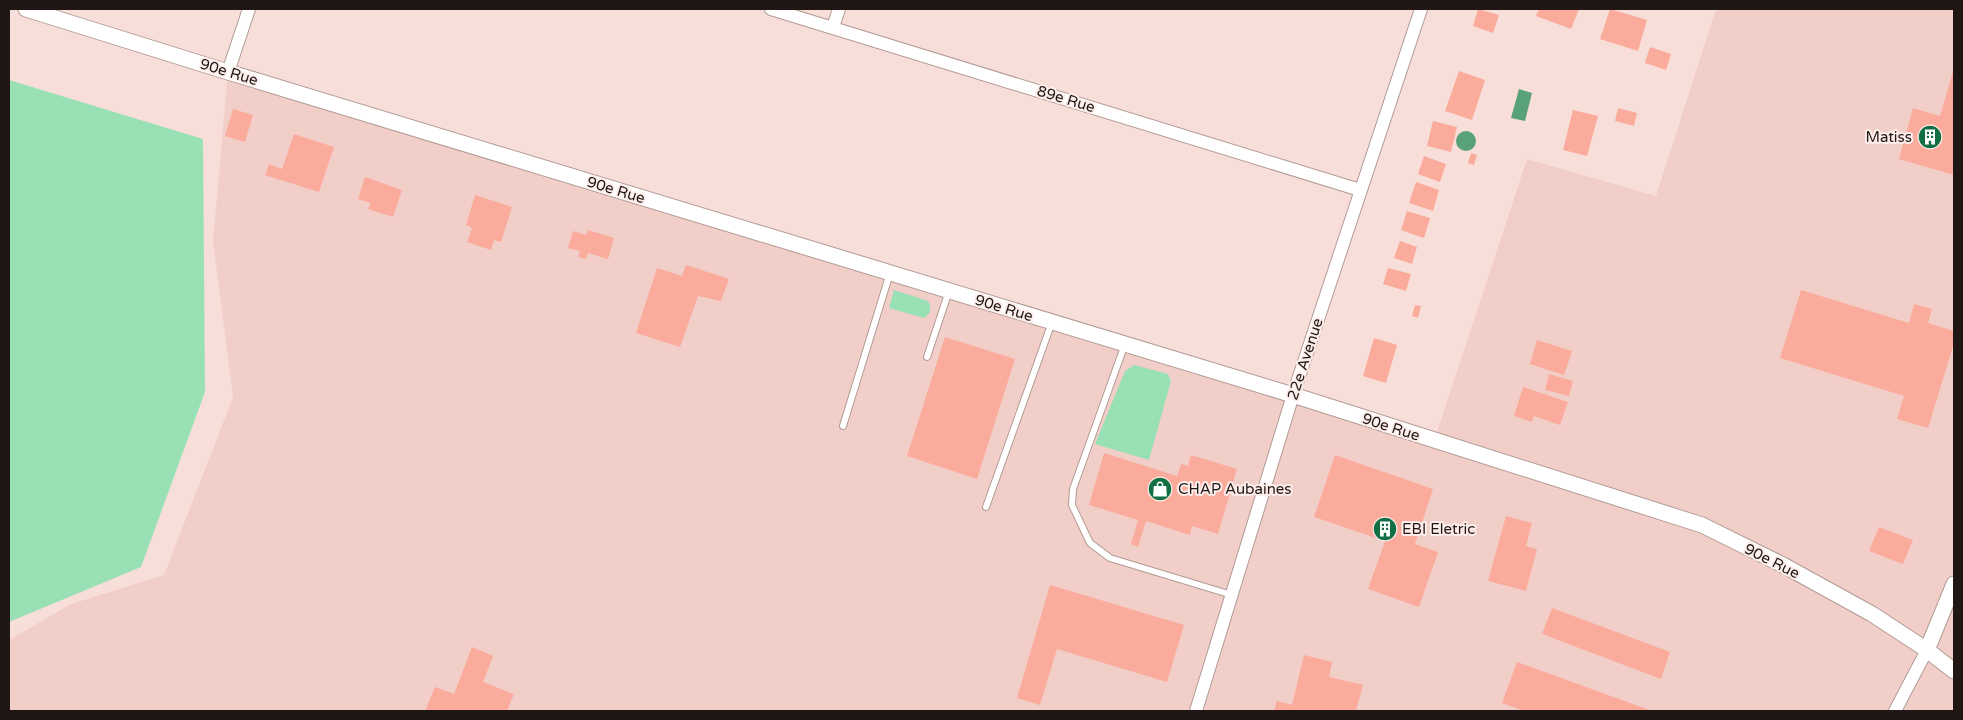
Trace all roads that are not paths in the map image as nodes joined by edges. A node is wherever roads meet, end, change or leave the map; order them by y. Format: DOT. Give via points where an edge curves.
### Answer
graph roads {
  1 [pos="26,9"];
  2 [pos="248,9"];
  3 [pos="771,9"];
  4 [pos="839,9"];
  5 [pos="1420,9"];
  6 [pos="833,27"];
  7 [pos="228,72"];
  8 [pos="1360,190"];
  9 [pos="890,273"];
  10 [pos="949,291"];
  11 [pos="1052,322"];
  12 [pos="1125,344"];
  13 [pos="927,357"];
  14 [pos="1293,396"];
  15 [pos="843,426"];
  16 [pos="986,507"];
  17 [pos="1954,584"];
  18 [pos="1232,595"];
  19 [pos="1927,650"];
  20 [pos="1954,671"];
  21 [pos="1196,711"];
  22 [pos="1895,711"];
  1 -- 7 [label="street, 90e Rue"];
  2 -- 7 [label="street"];
  3 -- 6 [label="street, 89e Rue"];
  4 -- 6 [label="street"];
  5 -- 8 [label="street, 22e Avenue"];
  6 -- 8 [label="street, 89e Rue"];
  7 -- 9 [label="street, 90e Rue"];
  8 -- 14 [label="street, 22e Avenue"];
  9 -- 10 [label="street, 90e Rue"];
  9 -- 15 [label="lane"];
  10 -- 11 [label="street, 90e Rue"];
  10 -- 13 [label="lane"];
  11 -- 12 [label="street, 90e Rue"];
  11 -- 16 [label="lane"];
  12 -- 14 [label="street, 90e Rue"];
  12 -- 18 [label="lane" via="1073,489 1072,505 1077,519 1090,543 1110,558"];
  14 -- 18 [label="street, 22e Avenue"];
  14 -- 19 [label="street, 90e Rue" via="1702,526 1783,565 1872,614"];
  17 -- 19 [label="street"];
  18 -- 21 [label="street, 22e Avenue"];
  19 -- 20 [label="street, 90e Rue"];
  19 -- 22 [label="street"];
}
